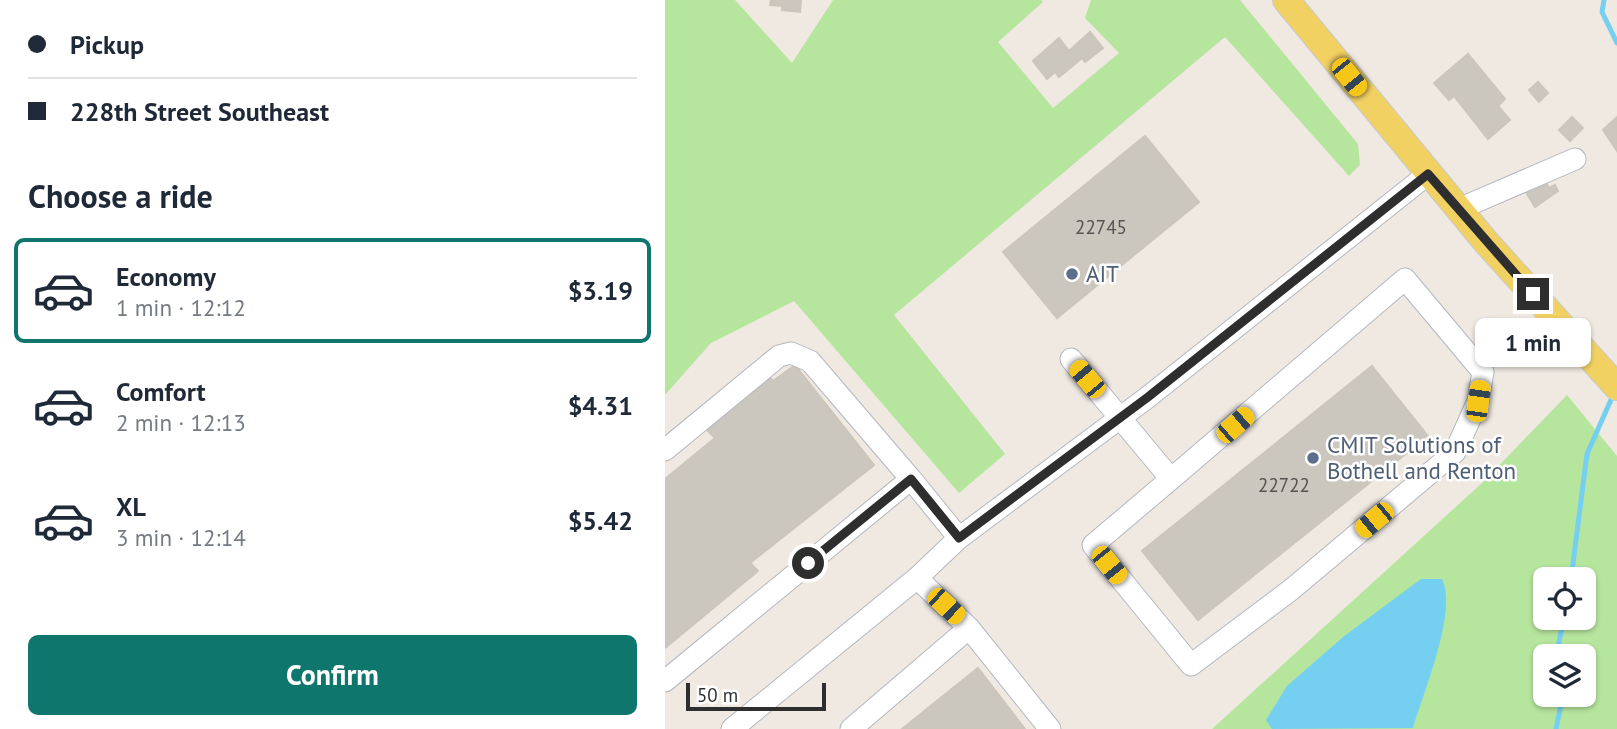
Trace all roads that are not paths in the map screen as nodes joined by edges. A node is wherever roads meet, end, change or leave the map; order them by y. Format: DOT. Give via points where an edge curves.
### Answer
graph roads {
  1 [pos="1286,0"];
  2 [pos="1575,159"];
  3 [pos="1428,174"];
  4 [pos="1459,209"];
  5 [pos="1071,359"];
  6 [pos="1617,387"];
  7 [pos="1120,418"];
  8 [pos="665,450"];
  9 [pos="911,479"];
  10 [pos="1171,479"];
  11 [pos="959,538"];
  12 [pos="917,578"];
  13 [pos="969,628"];
  14 [pos="665,681"];
  15 [pos="732,729"];
  16 [pos="851,729"];
  17 [pos="1050,729"];
  1 -- 3 [label="main road"];
  2 -- 4 [label="street"];
  3 -- 4 [label="main road"];
  3 -- 7 [label="street"];
  4 -- 6 [label="main road"];
  5 -- 7 [label="street"];
  7 -- 10 [label="street"];
  7 -- 11 [label="street"];
  8 -- 9 [label="street" via="779,356 791,353 810,361"];
  9 -- 11 [label="street"];
  9 -- 14 [label="street"];
  10 -- 10 [label="street" via="1093,545 1191,665 1292,589 1455,452 1478,401 1483,372 1405,279"];
  11 -- 12 [label="street"];
  12 -- 13 [label="street"];
  12 -- 15 [label="street"];
  13 -- 16 [label="street"];
  13 -- 17 [label="street"];
}
